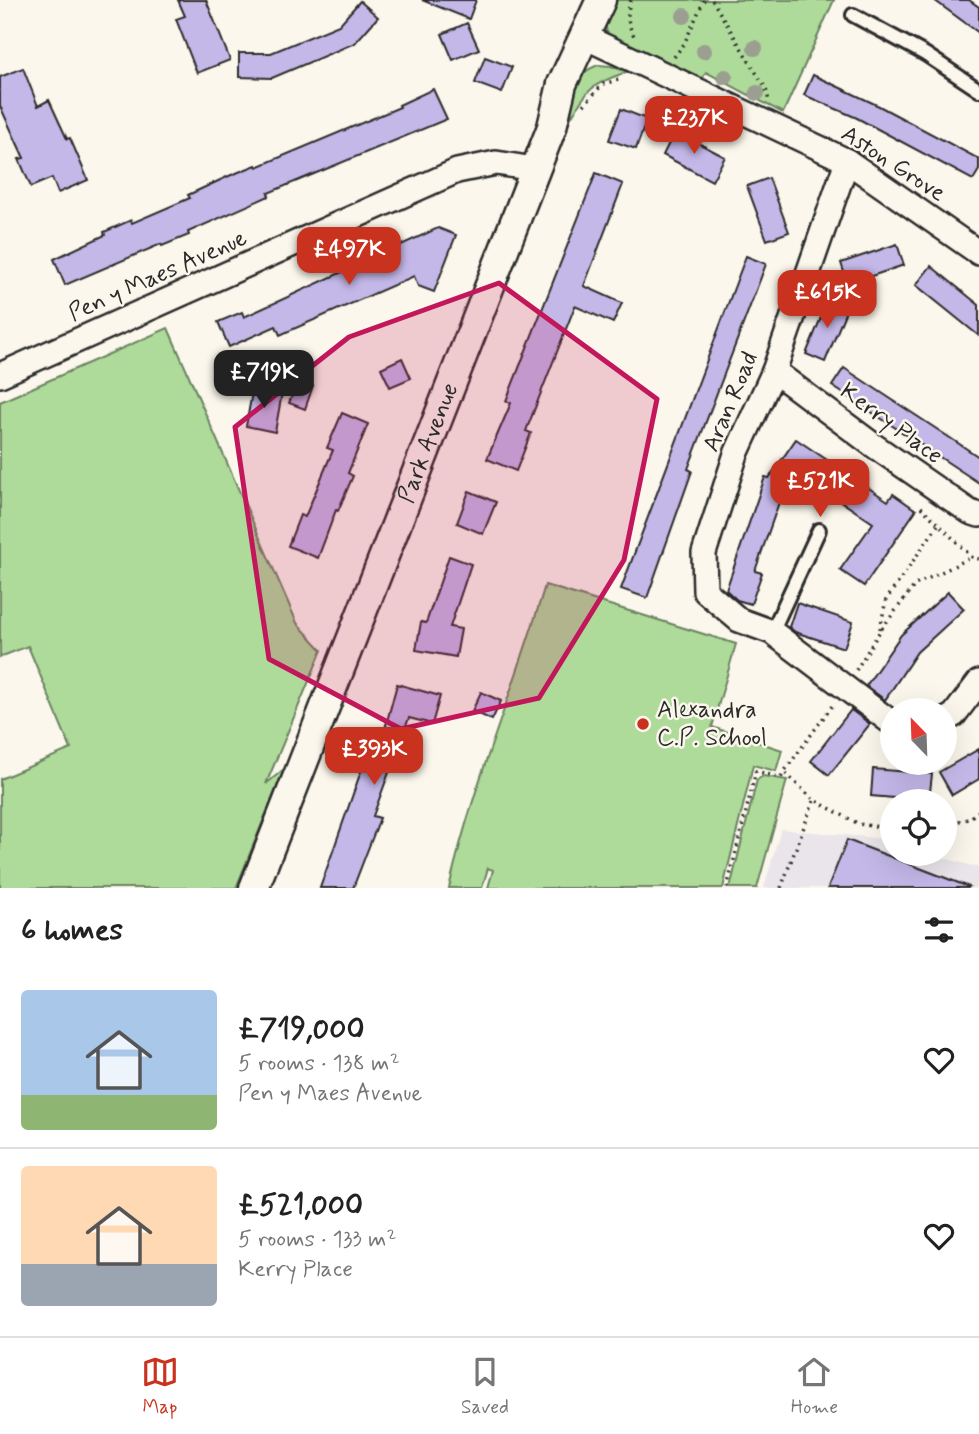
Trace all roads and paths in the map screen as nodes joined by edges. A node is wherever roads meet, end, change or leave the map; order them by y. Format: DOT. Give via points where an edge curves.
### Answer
graph roads {
  1 [pos="601,0"];
  2 [pos="704,0"];
  3 [pos="712,0"];
  4 [pos="853,15"];
  5 [pos="584,37"];
  6 [pos="673,59"];
  7 [pos="979,90"];
  8 [pos="766,122"];
  9 [pos="847,161"];
  10 [pos="534,169"];
  11 [pos="979,253"];
  12 [pos="774,371"];
  13 [pos="0,375"];
  14 [pos="979,514"];
  15 [pos="938,525"];
  16 [pos="819,530"];
  17 [pos="880,631"];
  18 [pos="772,632"];
  19 [pos="979,682"];
  20 [pos="957,711"];
  21 [pos="880,714"];
  22 [pos="784,772"];
  23 [pos="814,800"];
  24 [pos="979,811"];
  25 [pos="957,821"];
  26 [pos="254,888"];
  27 [pos="727,888"];
  28 [pos="781,888"];
  1 -- 5 [label="street, Park Avenue"];
  2 -- 6 [label="path"];
  3 -- 8 [label="path" via="766,89"];
  4 -- 7 [label="lane"];
  5 -- 8 [label="street, Aston Grove"];
  5 -- 10 [label="street, Park Avenue" via="562,84 552,127"];
  8 -- 9 [label="street, Aston Grove"];
  9 -- 11 [label="street, Aston Grove"];
  9 -- 12 [label="street, Aran Road"];
  10 -- 13 [label="street, Pen y Maes Avenue" via="496,163 457,172"];
  10 -- 26 [label="street, Park Avenue"];
  12 -- 14 [label="street, Kerry Place" via="873,445"];
  12 -- 18 [label="street, Aran Road" via="736,454 704,553 705,591 739,620"];
  15 -- 17 [label="path" via="886,600"];
  16 -- 18 [label="lane"];
  18 -- 21 [label="street, Aran Road"];
  19 -- 20 [label="street"];
  22 -- 27 [label="path" via="781,778 756,771"];
  23 -- 28 [label="path"];
  24 -- 25 [label="path"];
}
